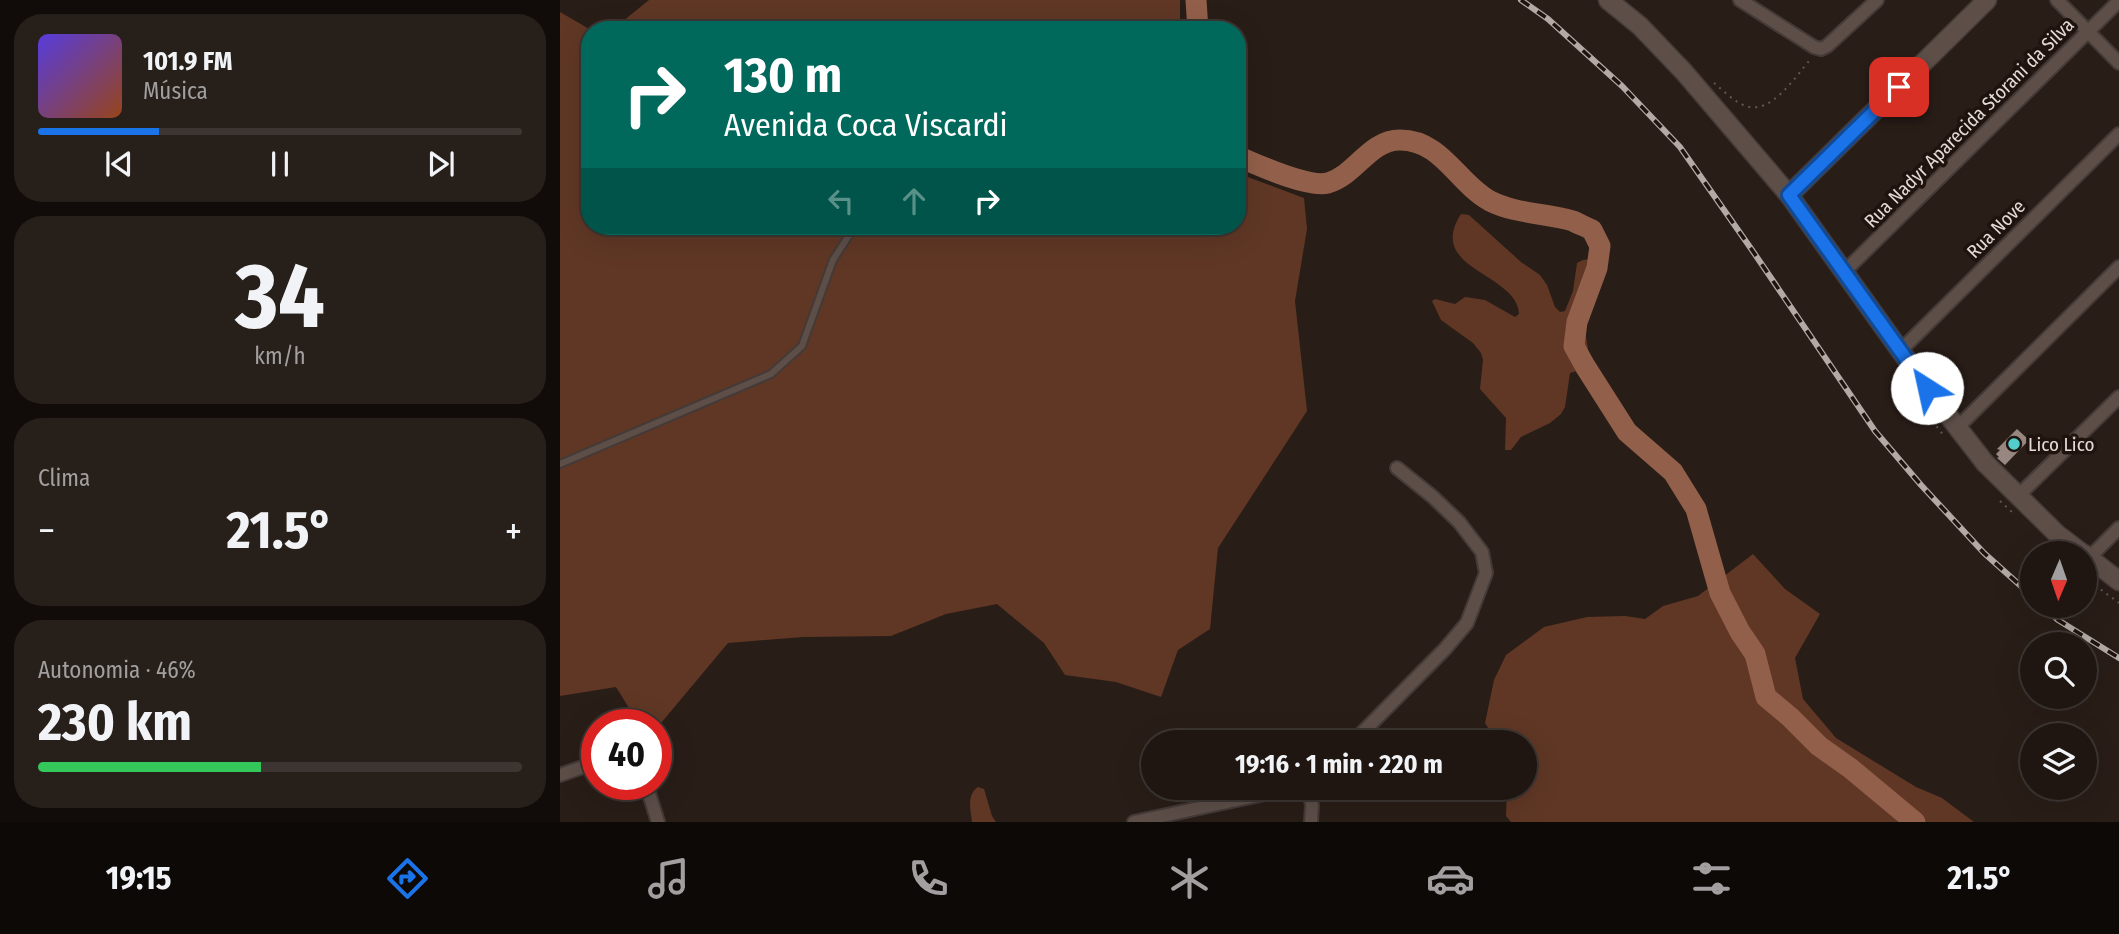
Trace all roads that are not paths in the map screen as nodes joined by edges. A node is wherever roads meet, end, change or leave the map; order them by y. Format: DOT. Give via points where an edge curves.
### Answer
graph roads {
  1 [pos="1608,0"];
  2 [pos="1740,0"];
  3 [pos="1877,0"];
  4 [pos="1987,0"];
  5 [pos="2057,0"];
  6 [pos="2119,1"];
  7 [pos="2088,32"];
  8 [pos="2119,63"];
  9 [pos="2119,134"];
  10 [pos="1789,195"];
  11 [pos="849,235"];
  12 [pos="2119,267"];
  13 [pos="1845,271"];
  14 [pos="1900,350"];
  15 [pos="2119,397"];
  16 [pos="1957,428"];
  17 [pos="560,464"];
  18 [pos="1396,468"];
  19 [pos="2018,496"];
  20 [pos="2119,528"];
  21 [pos="2066,541"];
  22 [pos="2097,545"];
  23 [pos="2097,564"];
  24 [pos="2119,581"];
  25 [pos="1365,730"];
  26 [pos="581,768"];
  27 [pos="560,775"];
  28 [pos="651,800"];
  29 [pos="1236,800"];
  30 [pos="1311,800"];
  31 [pos="659,822"];
  32 [pos="1134,822"];
  33 [pos="1311,822"];
  1 -- 10 [label="main road" via="1684,72"];
  2 -- 3 [label="street" via="1821,49"];
  4 -- 10 [label="main road"];
  5 -- 7 [label="street"];
  6 -- 7 [label="street, Rua Nadyr Aparecida Storani da Silva"];
  7 -- 8 [label="street"];
  7 -- 13 [label="street, Rua Nadyr Aparecida Storani da Silva"];
  9 -- 14 [label="street, Rua Nove"];
  10 -- 13 [label="main road"];
  11 -- 17 [label="lane" via="833,260 802,346 771,374"];
  12 -- 16 [label="street"];
  13 -- 14 [label="main road"];
  14 -- 16 [label="main road"];
  15 -- 19 [label="street"];
  16 -- 19 [label="main road"];
  18 -- 25 [label="street" via="1460,522 1482,552 1486,573 1467,623"];
  19 -- 21 [label="main road"];
  20 -- 22 [label="street"];
  23 -- 24 [label="main road"];
  26 -- 27 [label="street"];
  28 -- 31 [label="street"];
  29 -- 32 [label="street"];
  30 -- 33 [label="street"];
}
